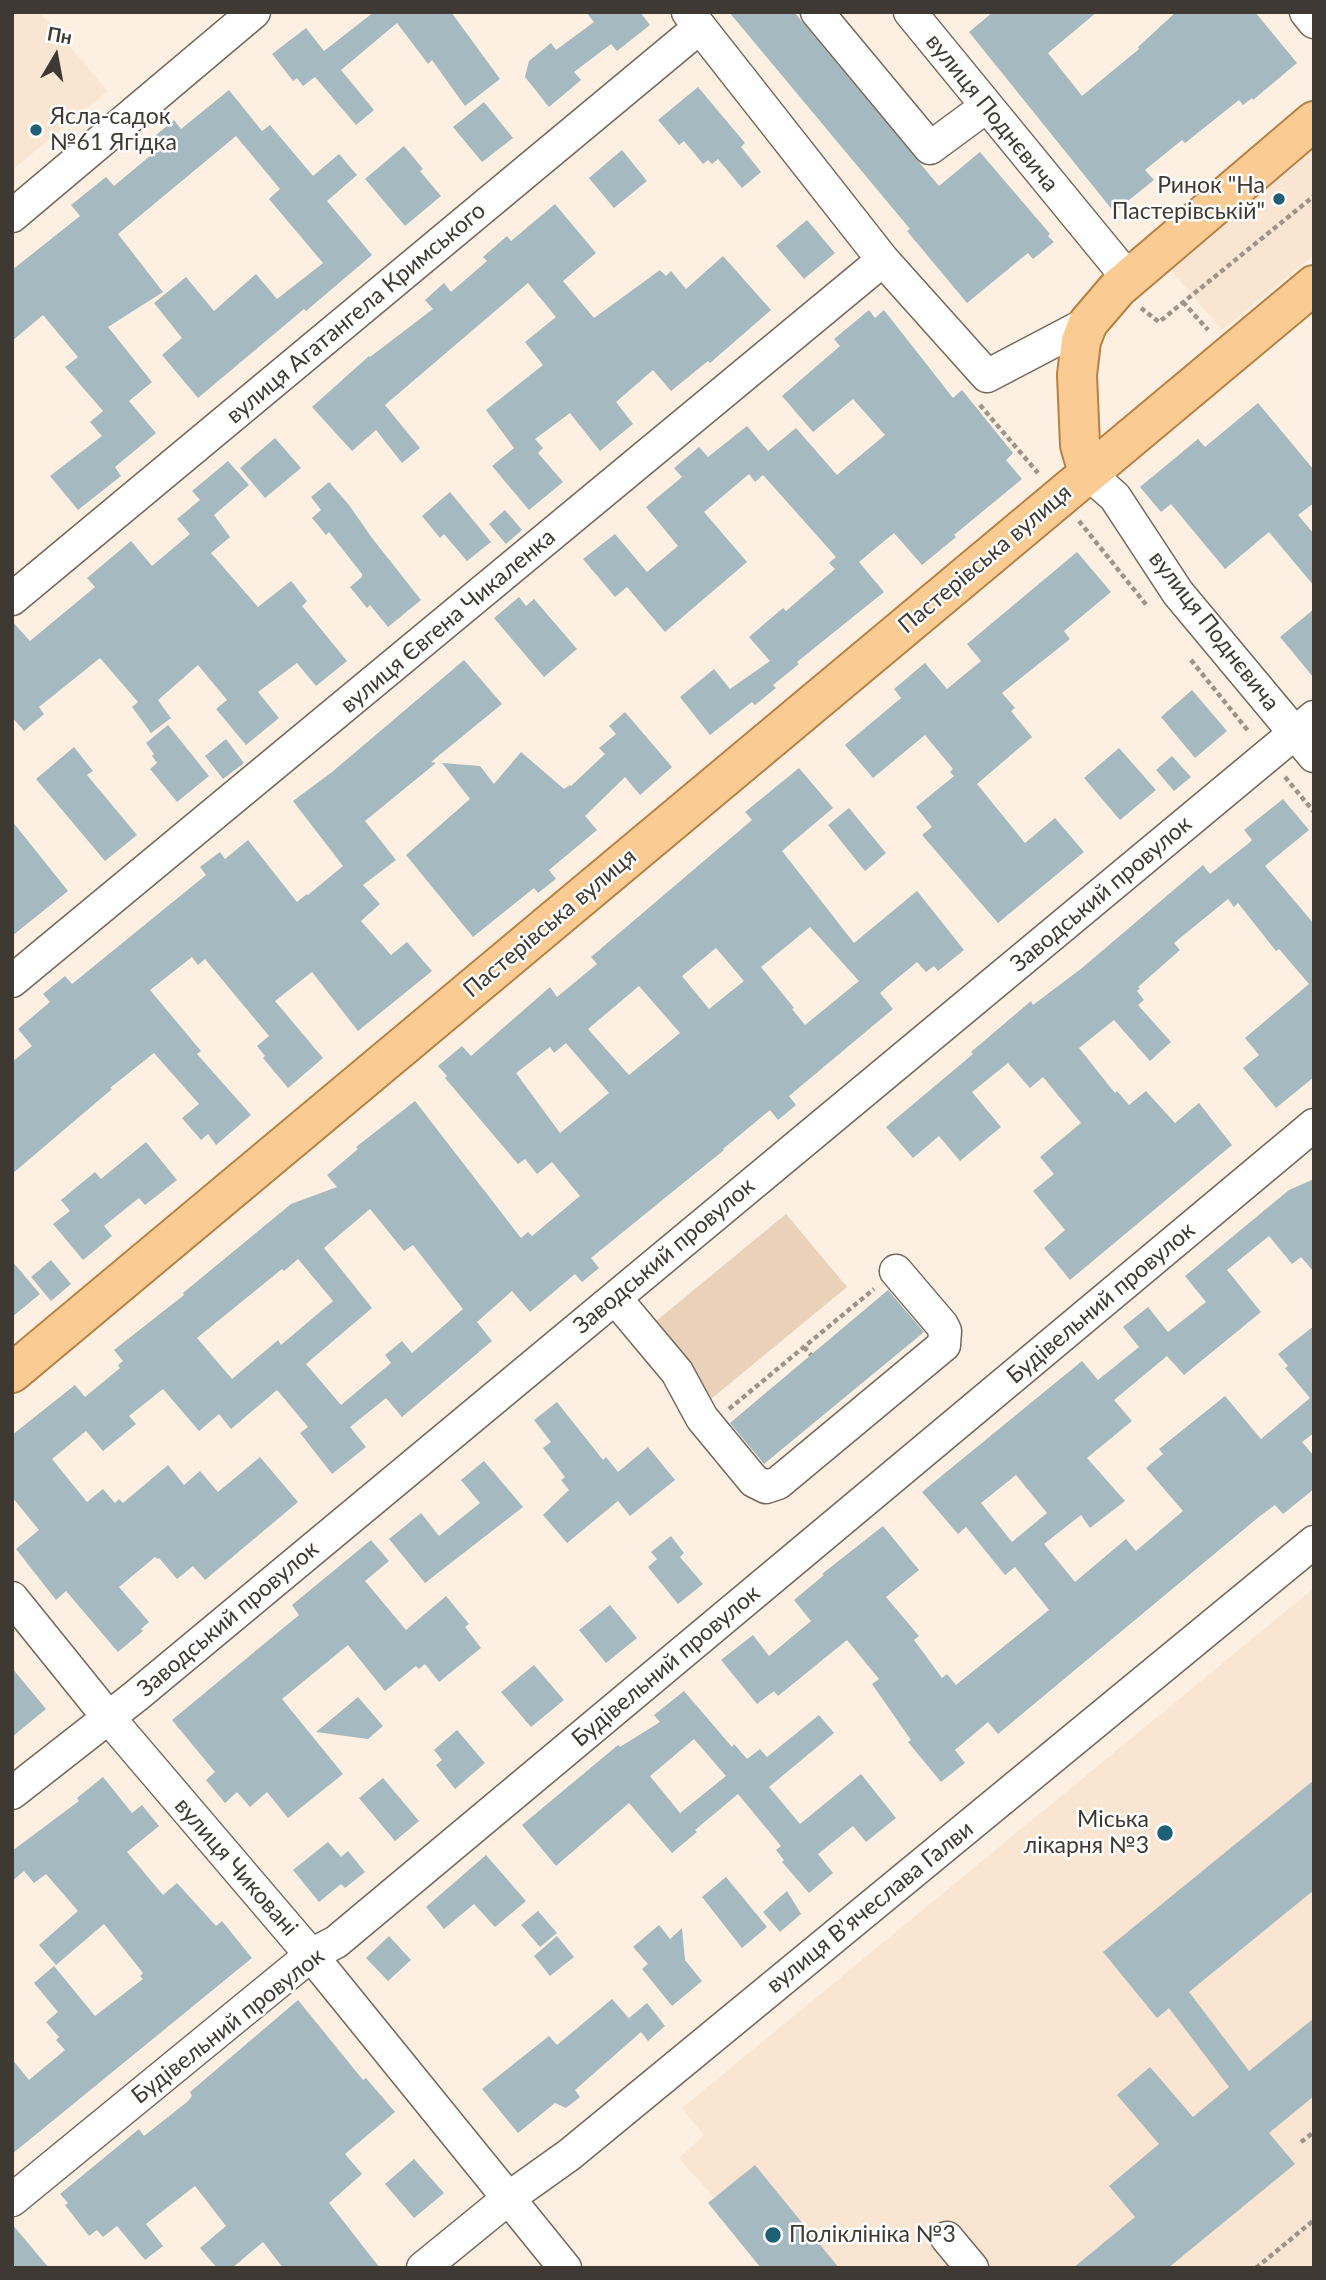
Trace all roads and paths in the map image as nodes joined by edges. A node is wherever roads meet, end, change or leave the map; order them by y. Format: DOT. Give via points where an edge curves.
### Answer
graph roads {
  1 [pos="254,12"];
  2 [pos="817,12"];
  3 [pos="910,12"];
  4 [pos="1306,12"];
  5 [pos="694,19"];
  6 [pos="1314,22"];
  7 [pos="987,106"];
  8 [pos="1314,121"];
  9 [pos="1314,196"];
  10 [pos="12,216"];
  11 [pos="883,260"];
  12 [pos="1314,285"];
  13 [pos="1133,291"];
  14 [pos="1183,302"];
  15 [pos="1088,323"];
  16 [pos="1214,336"];
  17 [pos="1088,473"];
  18 [pos="1074,515"];
  19 [pos="12,600"];
  20 [pos="1152,612"];
  21 [pos="1187,655"];
  22 [pos="1307,735"];
  23 [pos="1268,755"];
  24 [pos="1314,812"];
  25 [pos="12,981"];
  26 [pos="1314,1125"];
  27 [pos="896,1271"];
  28 [pos="615,1298"];
  29 [pos="804,1347"];
  30 [pos="811,1355"];
  31 [pos="12,1373"];
  32 [pos="708,1426"];
  33 [pos="1314,1542"];
  34 [pos="12,1598"];
  35 [pos="108,1717"];
  36 [pos="12,1793"];
  37 [pos="311,1955"];
  38 [pos="1314,2132"];
  39 [pos="1301,2142"];
  40 [pos="510,2197"];
  41 [pos="12,2200"];
  42 [pos="1314,2220"];
  43 [pos="947,2238"];
  44 [pos="423,2268"];
  45 [pos="565,2268"];
  46 [pos="972,2268"];
  47 [pos="1256,2268"];
  1 -- 10 [label="street"];
  2 -- 7 [label="street" via="930,148"];
  3 -- 7 [label="street, вулиця Поднєвича"];
  4 -- 6 [label="street"];
  5 -- 11 [label="street"];
  5 -- 19 [label="street, вулиця Агатангела Кримського"];
  7 -- 13 [label="street, вулиця Поднєвича"];
  8 -- 13 [label="main road, Пастерівська вулиця"];
  9 -- 14 [label="path"];
  11 -- 15 [label="street" via="987,376"];
  11 -- 25 [label="street, вулиця Євгена Чикаленка"];
  12 -- 17 [label="main road, Пастерівська вулиця"];
  13 -- 14 [label="path" via="1158,322"];
  13 -- 15 [label="main road, Пастерівська вулиця"];
  14 -- 16 [label="path"];
  15 -- 17 [label="main road, Пастерівська вулиця" via="1077,375 1080,445"];
  17 -- 22 [label="street, вулиця Поднєвича" via="1115,497 1178,593"];
  17 -- 31 [label="main road, Пастерівська вулиця"];
  18 -- 20 [label="path"];
  21 -- 23 [label="path"];
  22 -- 23 [label="street, Заводський провулок"];
  23 -- 24 [label="path"];
  23 -- 28 [label="street, Заводський провулок"];
  26 -- 37 [label="street, Будівельний провулок" via="336,1942"];
  27 -- 29 [label="path"];
  27 -- 32 [label="street" via="942,1325 943,1345 789,1475 772,1486 760,1485"];
  28 -- 32 [label="street" via="677,1372"];
  28 -- 35 [label="street, Заводський провулок"];
  29 -- 30 [label="path"];
  29 -- 32 [label="path"];
  33 -- 40 [label="street, вулиця Вʼячеслава Галви" via="569,2155"];
  34 -- 35 [label="street, вулиця Чиковані"];
  35 -- 36 [label="street, Заводський провулок"];
  35 -- 37 [label="street, вулиця Чиковані"];
  37 -- 40 [label="street, вулиця Чиковані"];
  37 -- 41 [label="street, Будівельний провулок"];
  38 -- 39 [label="path"];
  40 -- 44 [label="street, вулиця Вʼячеслава Галви"];
  40 -- 45 [label="street, вулиця Чиковані"];
  42 -- 47 [label="path"];
  43 -- 46 [label="street"];
}
